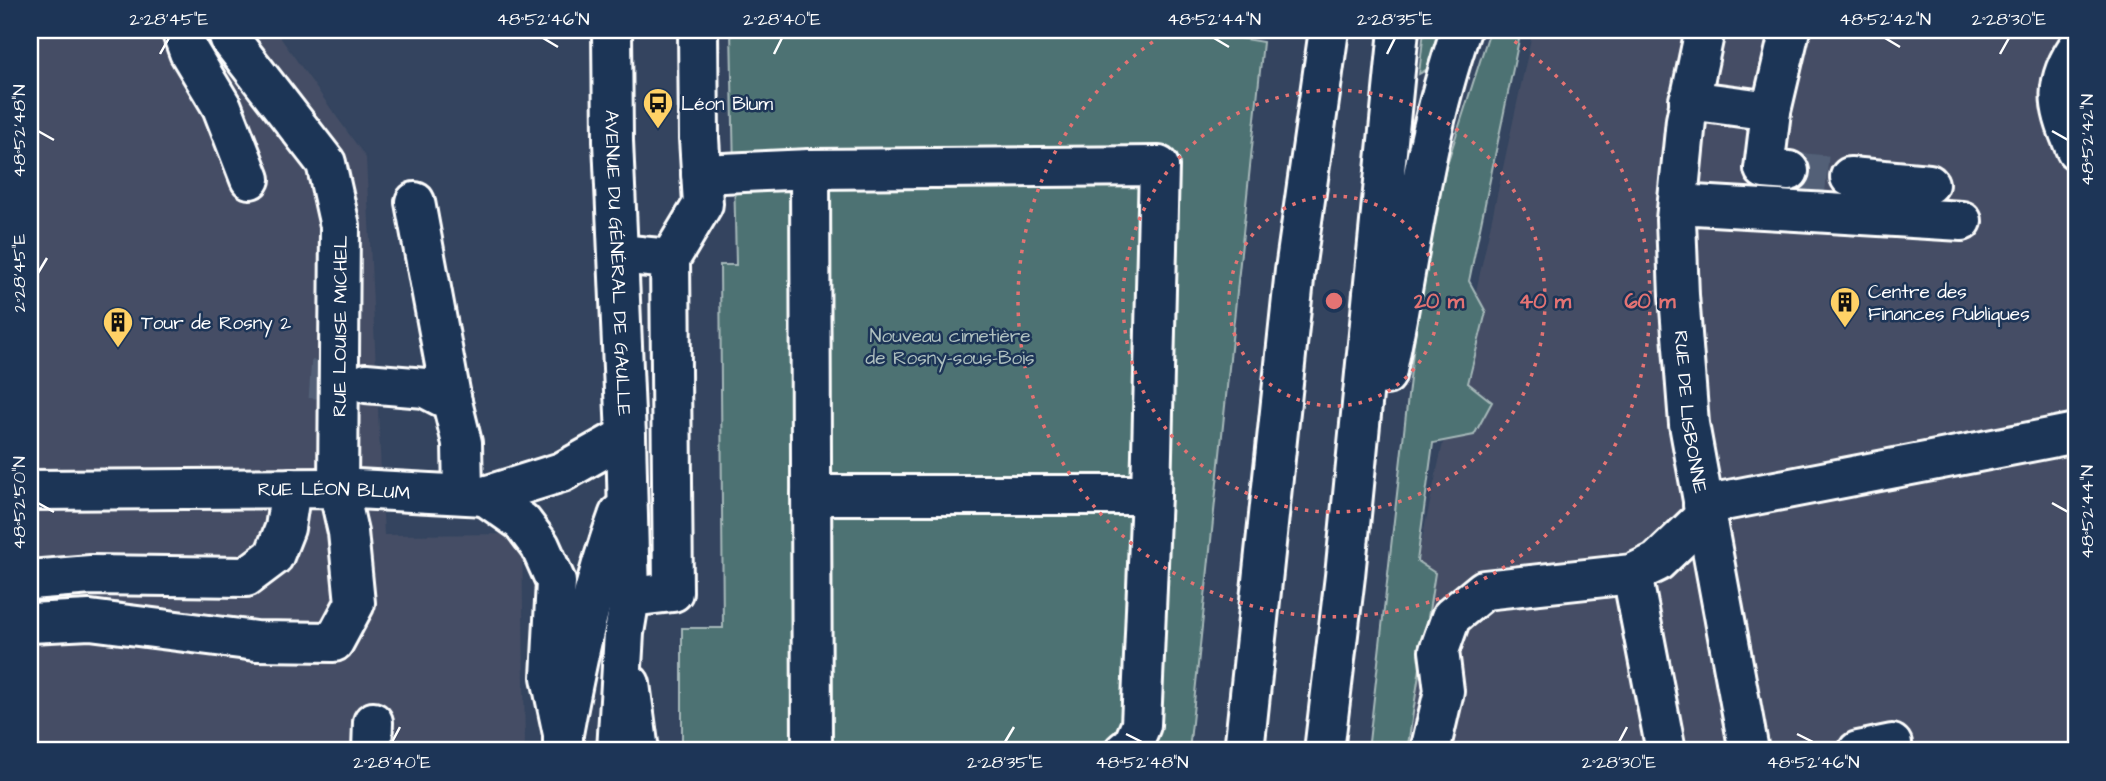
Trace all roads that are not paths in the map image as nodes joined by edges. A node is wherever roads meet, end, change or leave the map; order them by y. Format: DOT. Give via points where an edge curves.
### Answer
graph roads {
  1 [pos="181,30"];
  2 [pos="227,30"];
  3 [pos="612,30"];
  4 [pos="698,30"];
  5 [pos="1329,30"];
  6 [pos="1399,30"];
  7 [pos="1461,30"];
  8 [pos="1706,30"];
  9 [pos="1790,30"];
  10 [pos="2076,50"];
  11 [pos="1689,100"];
  12 [pos="1772,111"];
  13 [pos="2076,150"];
  14 [pos="700,156"];
  15 [pos="810,169"];
  16 [pos="1789,171"];
  17 [pos="1850,177"];
  18 [pos="250,179"];
  19 [pos="1929,184"];
  20 [pos="415,202"];
  21 [pos="1678,204"];
  22 [pos="1962,221"];
  23 [pos="618,254"];
  24 [pos="670,259"];
  25 [pos="366,383"];
  26 [pos="452,402"];
  27 [pos="2076,433"];
  28 [pos="626,436"];
  29 [pos="291,488"];
  30 [pos="338,488"];
  31 [pos="30,489"];
  32 [pos="474,495"];
  33 [pos="626,495"];
  34 [pos="811,495"];
  35 [pos="1151,495"];
  36 [pos="1704,511"];
  37 [pos="1632,574"];
  38 [pos="1345,576"];
  39 [pos="30,580"];
  40 [pos="630,597"];
  41 [pos="30,610"];
  42 [pos="90,620"];
  43 [pos="30,622"];
  44 [pos="624,634"];
  45 [pos="563,743"];
  46 [pos="617,751"];
  47 [pos="639,751"];
  48 [pos="812,751"];
  49 [pos="1124,751"];
  50 [pos="1244,751"];
  51 [pos="1324,751"];
  52 [pos="1430,751"];
  53 [pos="1667,751"];
  54 [pos="1749,751"];
  1 -- 18 [label="main road" via="222,107"];
  2 -- 30 [label="main road, RUE LOUISE MICHEL" via="326,163 340,226"];
  3 -- 23 [label="main road, AVENUE DU GÉNÉRAL DE GAULLE"];
  4 -- 14 [label="main road"];
  5 -- 50 [label="main road" via="1295,270"];
  6 -- 38 [label="main road"];
  7 -- 38 [label="main road" via="1424,162 1407,276"];
  8 -- 11 [label="main road, RUE DE LISBONNE"];
  9 -- 12 [label="main road"];
  10 -- 13 [label="main road" via="2059,90 2060,112"];
  11 -- 12 [label="main road"];
  11 -- 21 [label="main road, RUE DE LISBONNE"];
  12 -- 16 [label="main road" via="1764,169"];
  14 -- 15 [label="main road"];
  14 -- 24 [label="main road" via="703,204"];
  15 -- 34 [label="main road"];
  15 -- 35 [label="main road" via="1159,166"];
  17 -- 19 [label="main road"];
  20 -- 26 [label="main road"];
  21 -- 22 [label="main road"];
  21 -- 36 [label="main road, RUE DE LISBONNE" via="1679,295 1689,424"];
  23 -- 24 [label="main road"];
  23 -- 28 [label="main road, AVENUE DU GÉNÉRAL DE GAULLE"];
  24 -- 40 [label="main road" via="673,592"];
  25 -- 26 [label="main road" via="425,388"];
  26 -- 32 [label="main road"];
  27 -- 36 [label="main road"];
  28 -- 32 [label="main road, RUE LÉON BLUM" via="562,472"];
  28 -- 33 [label="main road, AVENUE DU GÉNÉRAL DE GAULLE"];
  29 -- 30 [label="main road, RUE LÉON BLUM"];
  29 -- 31 [label="main road, RUE LÉON BLUM"];
  29 -- 39 [label="main road" via="285,528 274,556 246,577 91,575"];
  30 -- 32 [label="main road, RUE LÉON BLUM"];
  30 -- 42 [label="main road, RUE LOUISE MICHEL" via="355,603 334,642 256,641"];
  32 -- 45 [label="main road" via="522,522 540,546 556,582 551,677"];
  33 -- 40 [label="main road, AVENUE DU GÉNÉRAL DE GAULLE"];
  33 -- 45 [label="main road, AVENUE DU GÉNÉRAL DE GAULLE" via="603,556 583,632"];
  34 -- 35 [label="main road"];
  34 -- 48 [label="main road"];
  35 -- 49 [label="main road" via="1141,725 1133,744"];
  36 -- 37 [label="main road" via="1657,562"];
  36 -- 54 [label="main road, RUE DE LISBONNE"];
  37 -- 52 [label="main road" via="1484,590 1451,617 1439,651 1444,691"];
  37 -- 53 [label="main road"];
  38 -- 51 [label="main road"];
  40 -- 44 [label="main road, AVENUE DU GÉNÉRAL DE GAULLE"];
  41 -- 42 [label="main road"];
  42 -- 43 [label="main road"];
  44 -- 46 [label="main road, AVENUE DU GÉNÉRAL DE GAULLE"];
  44 -- 47 [label="main road"];
}
